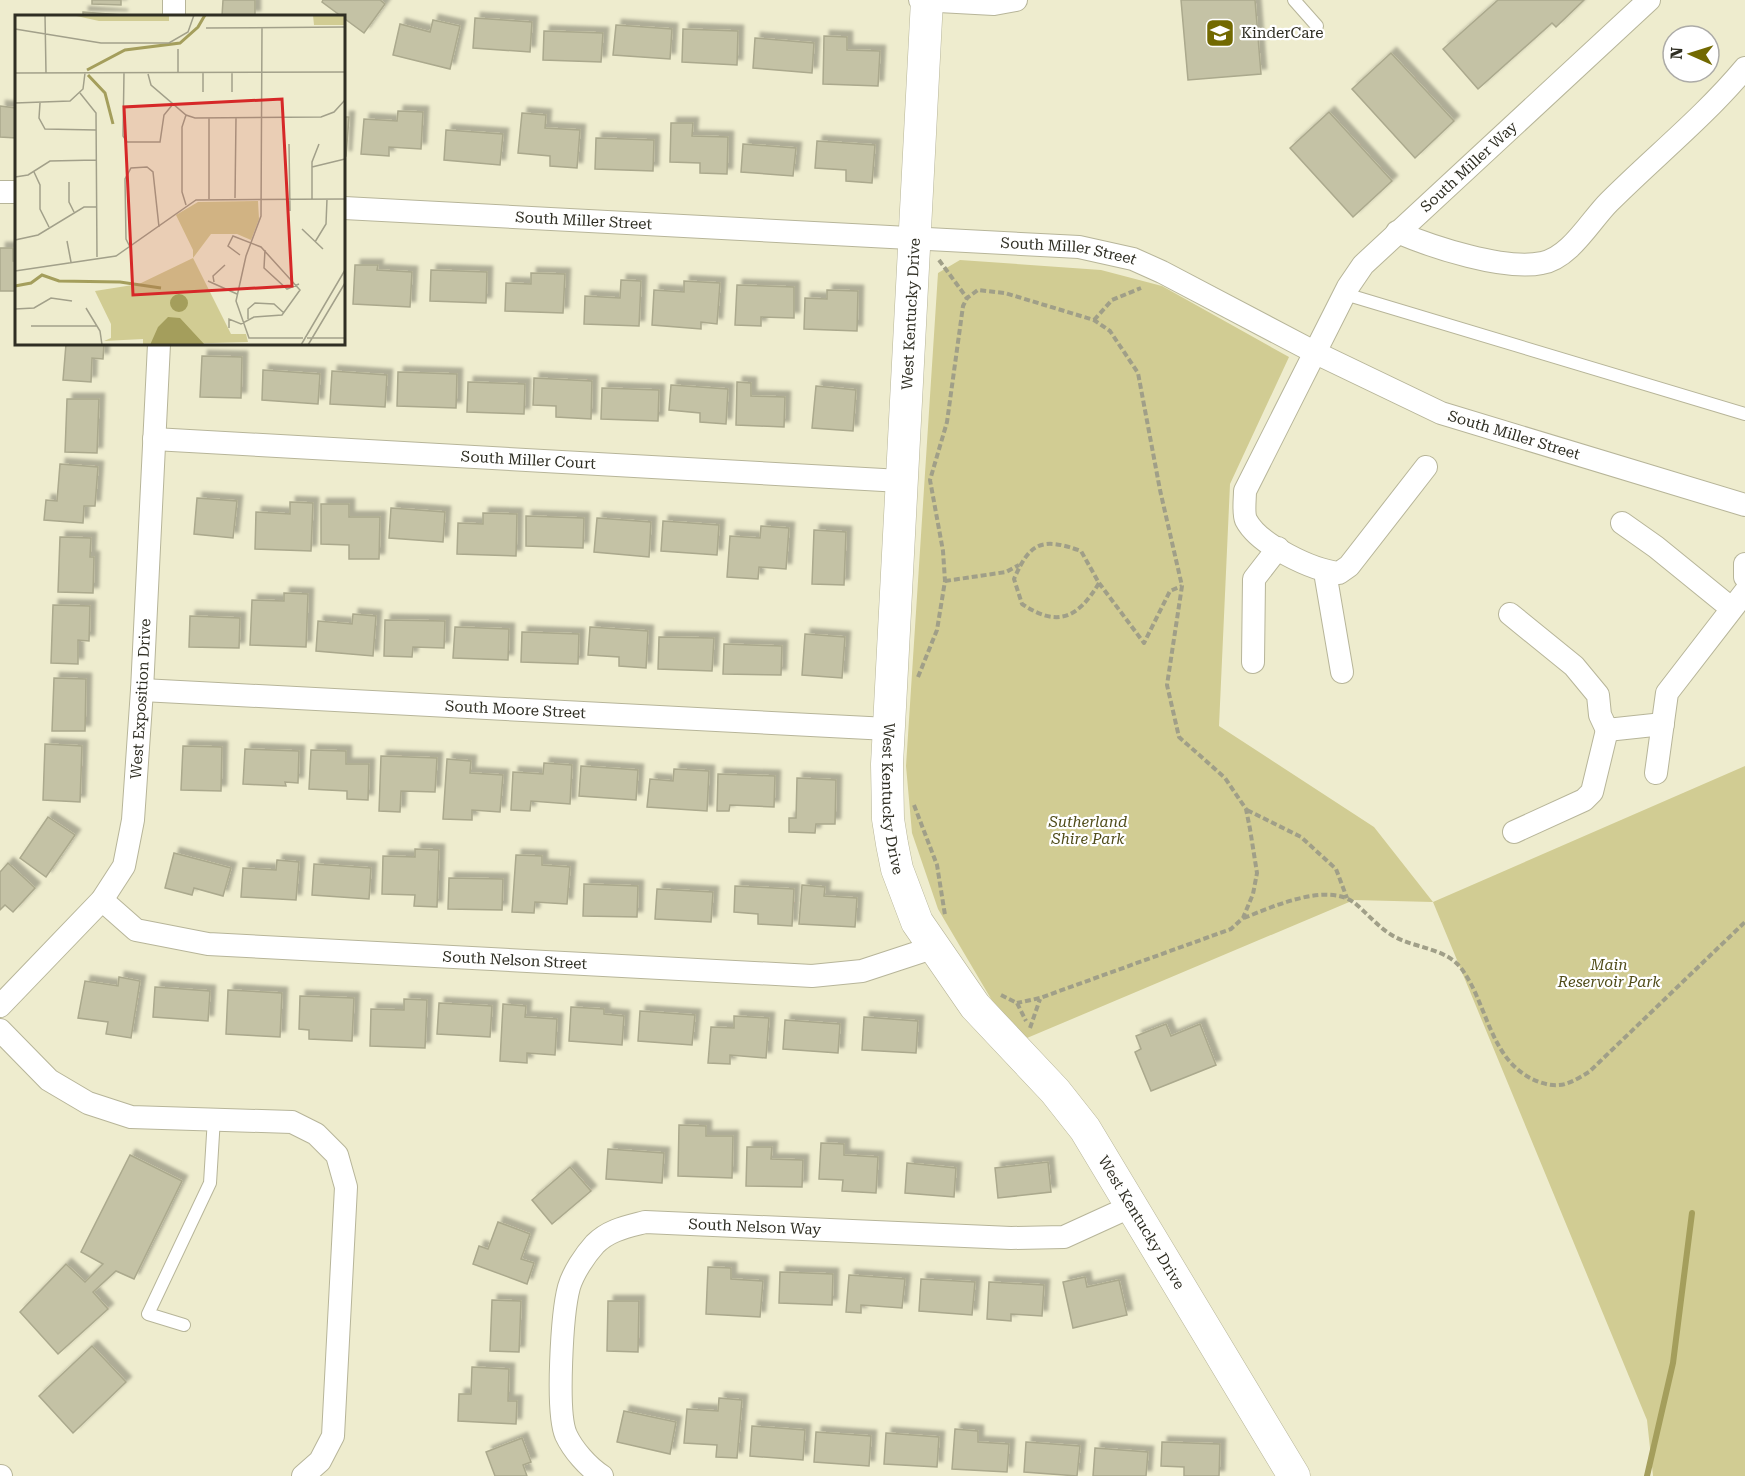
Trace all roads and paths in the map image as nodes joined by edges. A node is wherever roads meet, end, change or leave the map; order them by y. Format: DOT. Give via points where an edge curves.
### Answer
graph roads {
  1 [pos="920,0"];
  2 [pos="927,0"];
  3 [pos="1016,0"];
  4 [pos="1294,0"];
  5 [pos="1649,0"];
  6 [pos="1317,26"];
  7 [pos="1745,68"];
  8 [pos="345,208"];
  9 [pos="1397,232"];
  10 [pos="928,239"];
  11 [pos="1148,289"];
  12 [pos="1345,294"];
  13 [pos="967,298"];
  14 [pos="1094,320"];
  15 [pos="159,345"];
  16 [pos="1317,353"];
  17 [pos="1745,414"];
  18 [pos="154,439"];
  19 [pos="1426,467"];
  20 [pos="901,482"];
  21 [pos="1745,505"];
  22 [pos="1622,523"];
  23 [pos="1278,548"];
  24 [pos="1745,564"];
  25 [pos="1020,565"];
  26 [pos="1006,572"];
  27 [pos="1325,572"];
  28 [pos="1745,577"];
  29 [pos="1014,579"];
  30 [pos="945,581"];
  31 [pos="1099,583"];
  32 [pos="1182,586"];
  33 [pos="1738,600"];
  34 [pos="1510,614"];
  35 [pos="1253,662"];
  36 [pos="1342,672"];
  37 [pos="916,682"];
  38 [pos="142,690"];
  39 [pos="1663,724"];
  40 [pos="888,729"];
  41 [pos="1607,730"];
  42 [pos="1656,773"];
  43 [pos="911,796"];
  44 [pos="1246,809"];
  45 [pos="1514,832"];
  46 [pos="1347,899"];
  47 [pos="102,900"];
  48 [pos="945,917"];
  49 [pos="1243,918"];
  50 [pos="1745,922"];
  51 [pos="935,947"];
  52 [pos="1040,998"];
  53 [pos="1017,1003"];
  54 [pos="0,1006"];
  55 [pos="1030,1028"];
  56 [pos="0,1030"];
  57 [pos="214,1118"];
  58 [pos="1132,1206"];
  59 [pos="184,1325"];
  60 [pos="303,1476"];
  61 [pos="602,1476"];
  62 [pos="1294,1476"];
  1 -- 2 [label="street"];
  2 -- 3 [label="street" via="994,4"];
  2 -- 10 [label="street, West Kentucky Drive"];
  4 -- 6 [label="lane"];
  5 -- 9 [label="street, South Miller Way"];
  7 -- 9 [label="street" via="1718,100 1609,202 1564,252 1544,263 1511,264 1426,245"];
  8 -- 10 [label="street, South Miller Street"];
  9 -- 12 [label="street, South Miller Way" via="1363,265"];
  10 -- 13 [label="path"];
  10 -- 16 [label="street, South Miller Street" via="1079,247 1133,259"];
  10 -- 20 [label="street, West Kentucky Drive"];
  11 -- 14 [label="path" via="1139,287 1112,300"];
  12 -- 16 [label="street, South Miller Way"];
  12 -- 17 [label="lane"];
  13 -- 14 [label="path" via="978,290 1005,293"];
  13 -- 30 [label="path" via="947,422 930,480"];
  14 -- 32 [label="path" via="1110,331 1138,373"];
  15 -- 18 [label="street, West Exposition Drive"];
  16 -- 21 [label="street, South Miller Street" via="1441,414"];
  16 -- 23 [label="street, South Miller Way" via="1245,491 1245,518 1260,536"];
  18 -- 20 [label="street, South Miller Court"];
  18 -- 38 [label="street, West Exposition Drive"];
  19 -- 27 [label="street" via="1349,566 1339,573"];
  20 -- 40 [label="street, West Kentucky Drive"];
  22 -- 33 [label="street"];
  23 -- 27 [label="street, South Miller Way"];
  23 -- 35 [label="street" via="1254,579"];
  24 -- 28 [label="street"];
  25 -- 26 [label="path"];
  25 -- 29 [label="path"];
  25 -- 31 [label="path" via="1032,547 1062,544 1081,551"];
  26 -- 29 [label="path"];
  26 -- 30 [label="path"];
  27 -- 36 [label="street"];
  29 -- 31 [label="path" via="1022,604 1048,617 1080,610"];
  30 -- 37 [label="path" via="937,630"];
  31 -- 32 [label="path" via="1144,643 1170,591"];
  32 -- 44 [label="path" via="1167,685 1179,736 1225,778"];
  33 -- 39 [label="street" via="1667,693"];
  34 -- 41 [label="street" via="1574,666 1598,695 1600,715"];
  38 -- 40 [label="street, South Moore Street"];
  38 -- 47 [label="street, West Exposition Drive" via="133,820 124,866"];
  39 -- 41 [label="street"];
  39 -- 42 [label="street"];
  40 -- 51 [label="street, West Kentucky Drive" via="886,793 892,844 909,903"];
  41 -- 45 [label="street" via="1592,792 1584,800"];
  43 -- 48 [label="path" via="937,865"];
  44 -- 46 [label="path" via="1301,837 1336,869"];
  44 -- 49 [label="path" via="1257,873"];
  46 -- 49 [label="path" via="1311,896 1288,900"];
  46 -- 50 [label="path" via="1381,928 1445,955 1460,966 1510,1064 1544,1085 1564,1084 1589,1072"];
  47 -- 51 [label="street, South Nelson Street" via="136,930 208,944 812,976 862,971"];
  47 -- 54 [label="street, West Exposition Drive"];
  49 -- 52 [label="path" via="1231,929"];
  51 -- 58 [label="street, West Kentucky Drive" via="975,1006 1070,1109"];
  52 -- 53 [label="path"];
  52 -- 55 [label="path"];
  56 -- 57 [label="street" via="49,1080 88,1103 131,1117"];
  57 -- 59 [label="lane" via="210,1183 148,1314"];
  57 -- 60 [label="street" via="291,1122 316,1134 337,1155 346,1187 333,1436 320,1461"];
  58 -- 61 [label="street, South Nelson Way" via="1064,1237 645,1222 612,1231 595,1244 569,1287 563,1340 562,1416 566,1434 592,1469"];
  58 -- 62 [label="street, West Kentucky Drive"];
}
